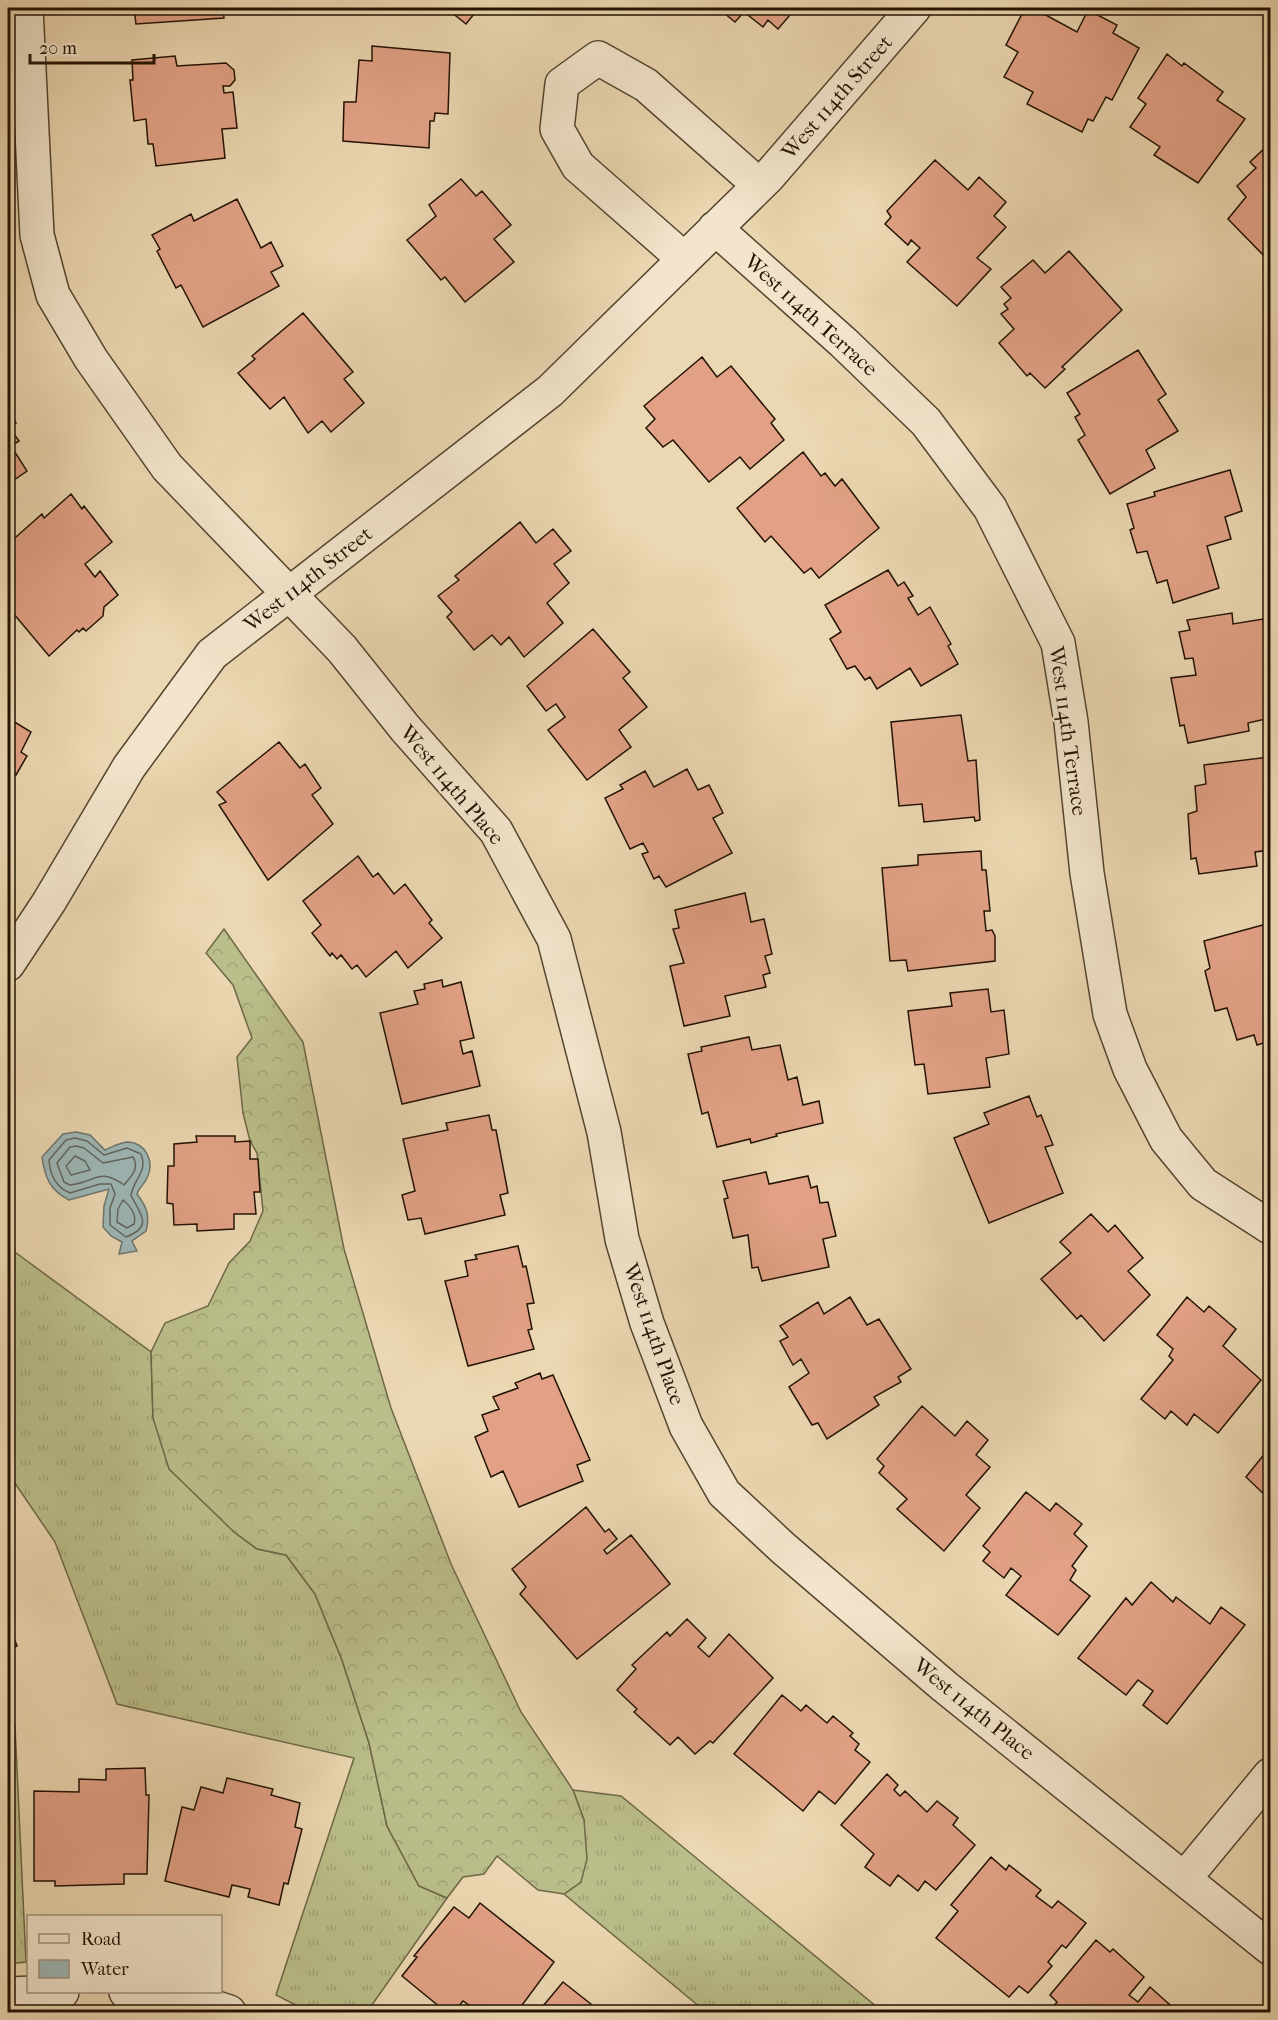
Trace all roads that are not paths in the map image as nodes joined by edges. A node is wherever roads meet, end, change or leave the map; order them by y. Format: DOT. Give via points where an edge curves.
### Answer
graph roads {
  1 [pos="26,8"];
  2 [pos="914,8"];
  3 [pos="759,185"];
  4 [pos="715,228"];
  5 [pos="684,259"];
  6 [pos="288,594"];
  7 [pos="12,950"];
  8 [pos="1270,1227"];
  9 [pos="1270,1775"];
  10 [pos="1184,1879"];
  11 [pos="1270,1948"];
  12 [pos="35,1993"];
  13 [pos="134,1993"];
  14 [pos="8,1994"];
  15 [pos="229,2013"];
  1 -- 6 [label="street, West 114th Place" via="37,235 53,295 91,359 167,467"];
  2 -- 3 [label="street, West 114th Street"];
  3 -- 4 [label="street, West 114th Street"];
  3 -- 5 [label="street" via="646,85 598,58 562,84 558,129 578,166"];
  4 -- 5 [label="street, West 114th Street"];
  4 -- 8 [label="street, West 114th Terrace" via="926,422 990,508 1058,643 1071,722 1087,873 1110,1014 1130,1069 1166,1139 1203,1184"];
  5 -- 6 [label="street, West 114th Street" via="550,392"];
  6 -- 7 [label="street, West 114th Street" via="212,654 129,767"];
  6 -- 10 [label="street, West 114th Place" via="342,650 496,831 554,939 604,1132 622,1239 647,1323 686,1426 724,1493 944,1686"];
  9 -- 10 [label="street"];
  10 -- 11 [label="street, West 114th Place"];
  12 -- 14 [label="street"];
  13 -- 15 [label="street" via="190,2000"];
}
